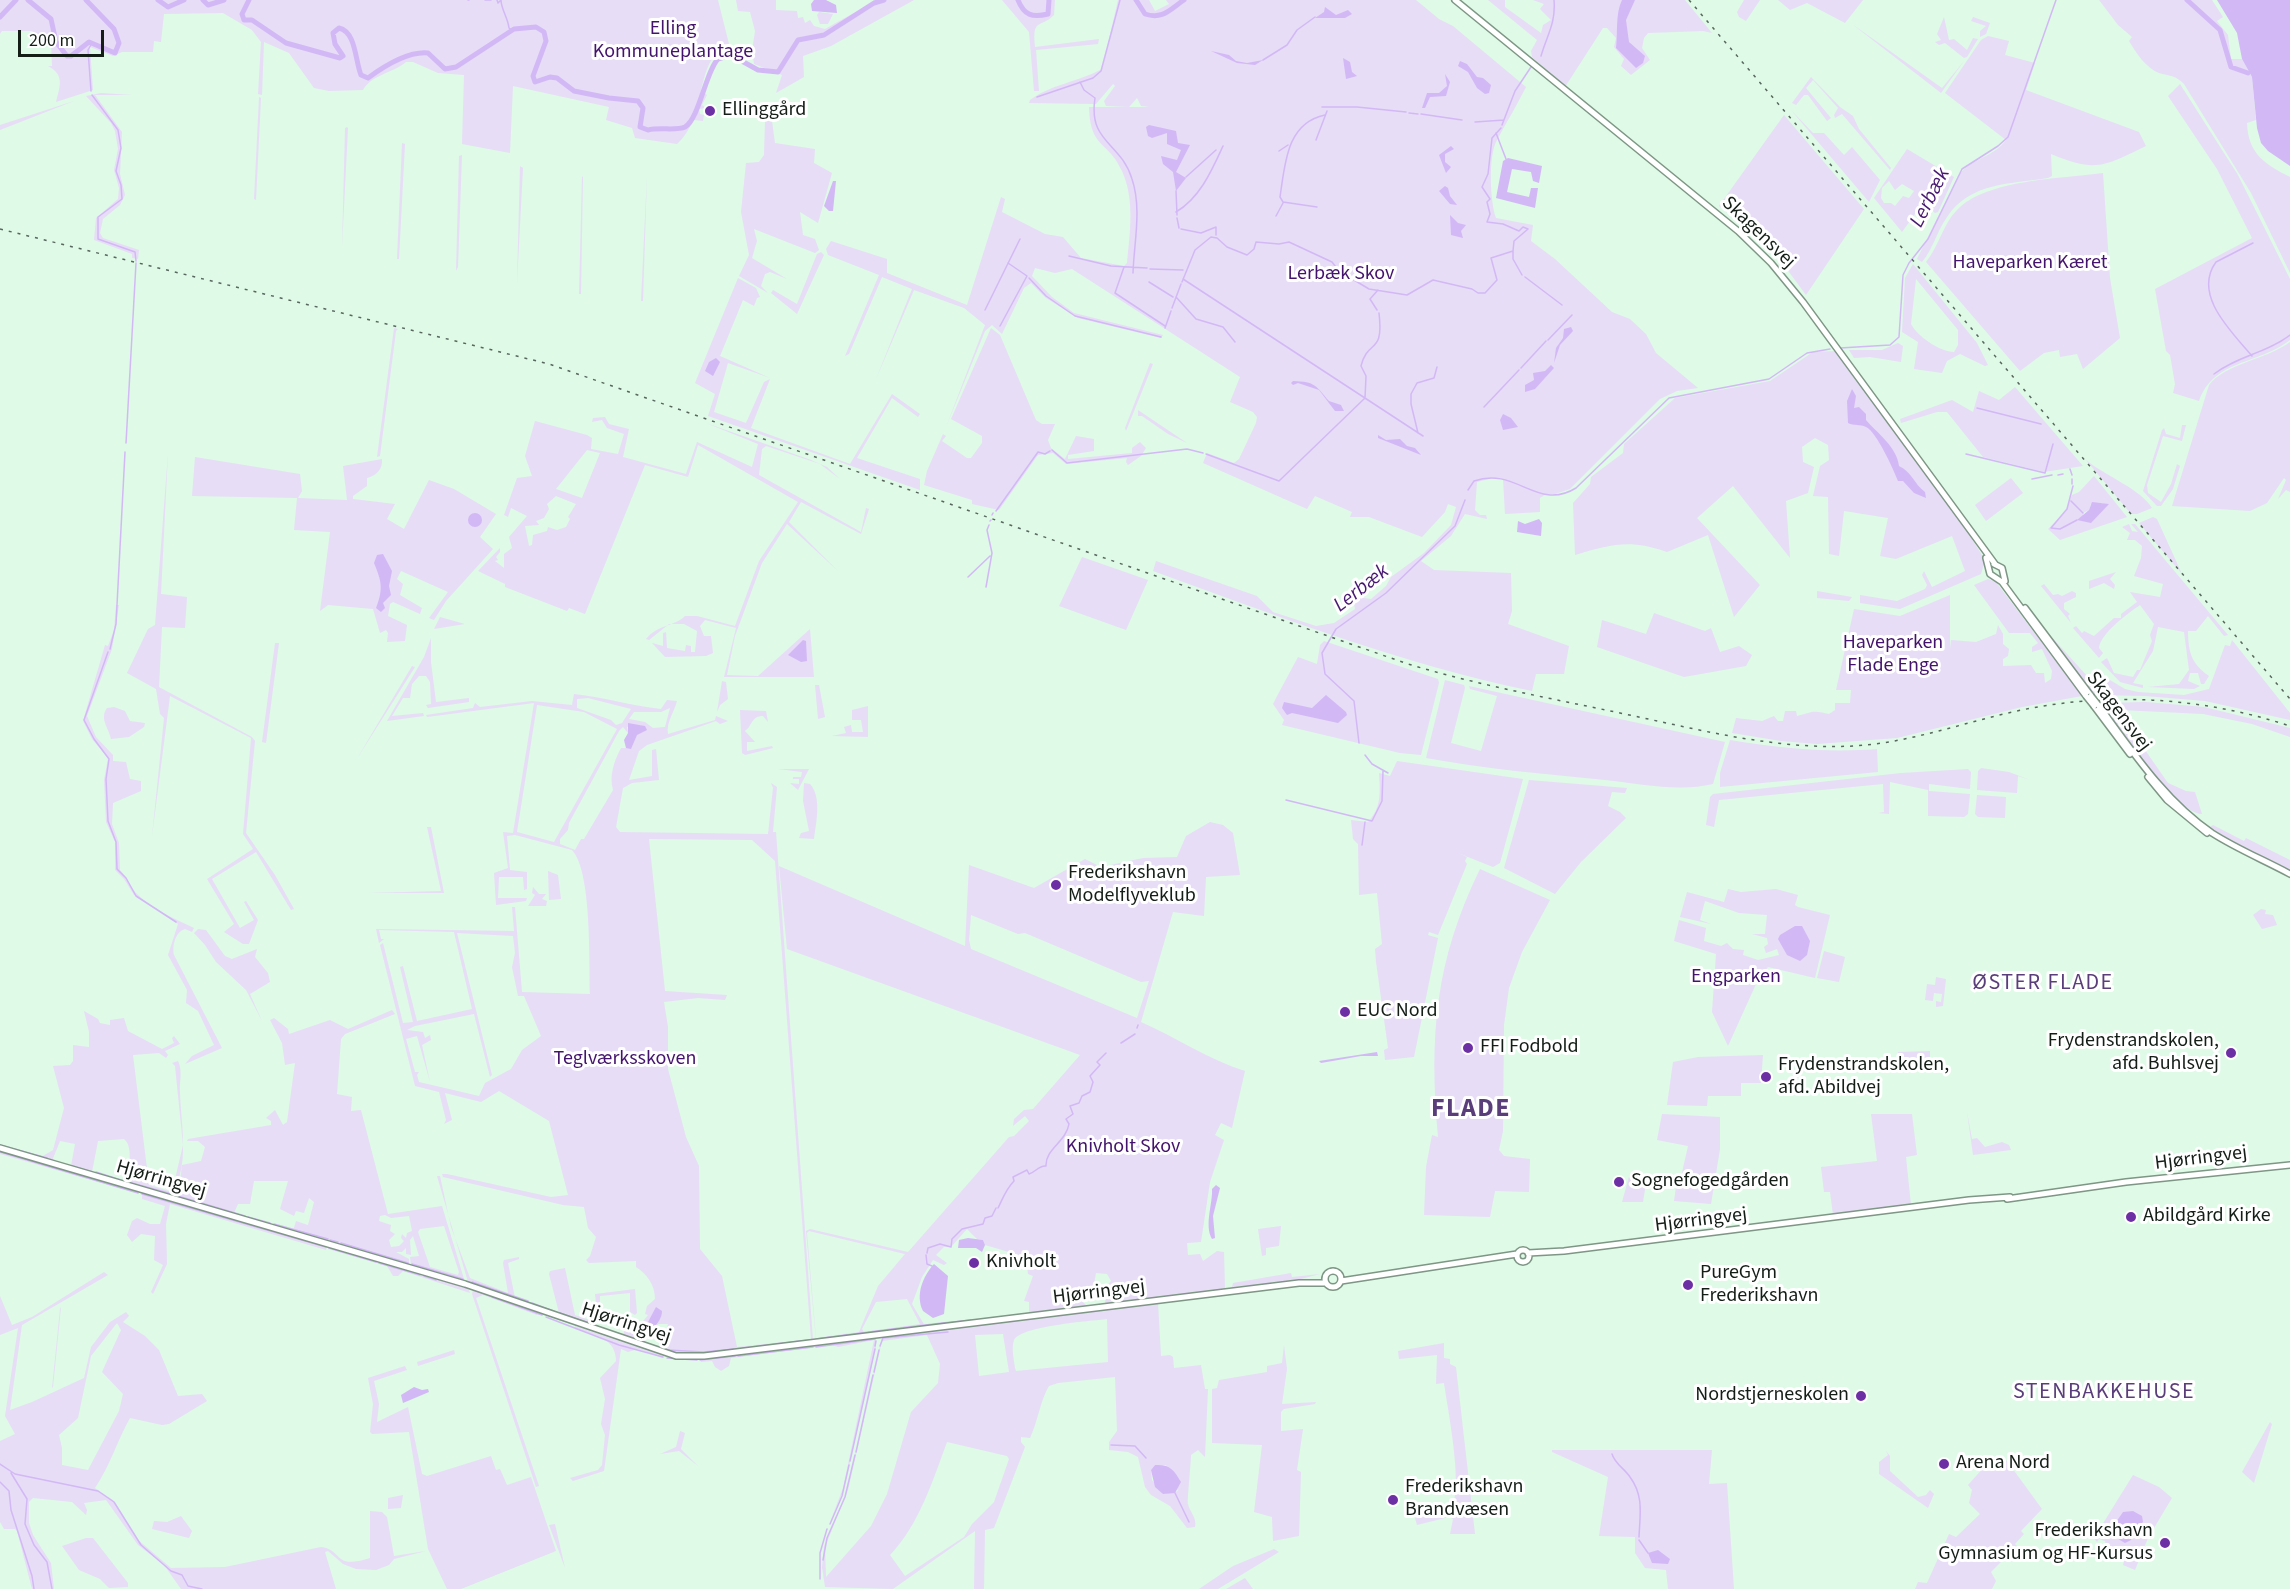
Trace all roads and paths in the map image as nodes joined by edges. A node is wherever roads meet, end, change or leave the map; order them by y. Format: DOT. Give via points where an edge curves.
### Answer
graph roads {
  1 [pos="1455,0"];
  2 [pos="1993,566"];
  3 [pos="2000,576"];
  4 [pos="2096,706"];
  5 [pos="2162,795"];
  6 [pos="2180,807"];
  7 [pos="2232,845"];
  8 [pos="2290,875"];
  9 [pos="0,1148"];
  10 [pos="2290,1165"];
  11 [pos="1529,1255"];
  12 [pos="1517,1257"];
  13 [pos="1340,1278"];
  14 [pos="1325,1280"];
  1 -- 2 [label="main road, Skagensvej" via="1699,198 1763,256 1803,302"];
  2 -- 3 [label="main road" via="2001,566"];
  2 -- 3 [label="main road" via="1990,574"];
  3 -- 4 [label="main road, Skagensvej, bridge"];
  4 -- 5 [label="main road, Skagensvej"];
  4 -- 6 [label="main road, Skagensvej"];
  5 -- 6 [label="main road"];
  5 -- 7 [label="main road, Skagensvej" via="2197,826"];
  6 -- 7 [label="main road, Skagensvej"];
  7 -- 8 [label="main road, Skagensvej"];
  9 -- 14 [label="main road, Hjørringvej" via="465,1284 676,1356 704,1356"];
  10 -- 11 [label="main road, Hjørringvej"];
  11 -- 12 [label="main road" via="1521,1250"];
  11 -- 12 [label="main road" via="1525,1262"];
  12 -- 13 [label="main road"];
  13 -- 14 [label="main road" via="1332,1271"];
  13 -- 14 [label="main road" via="1334,1287"];
}
